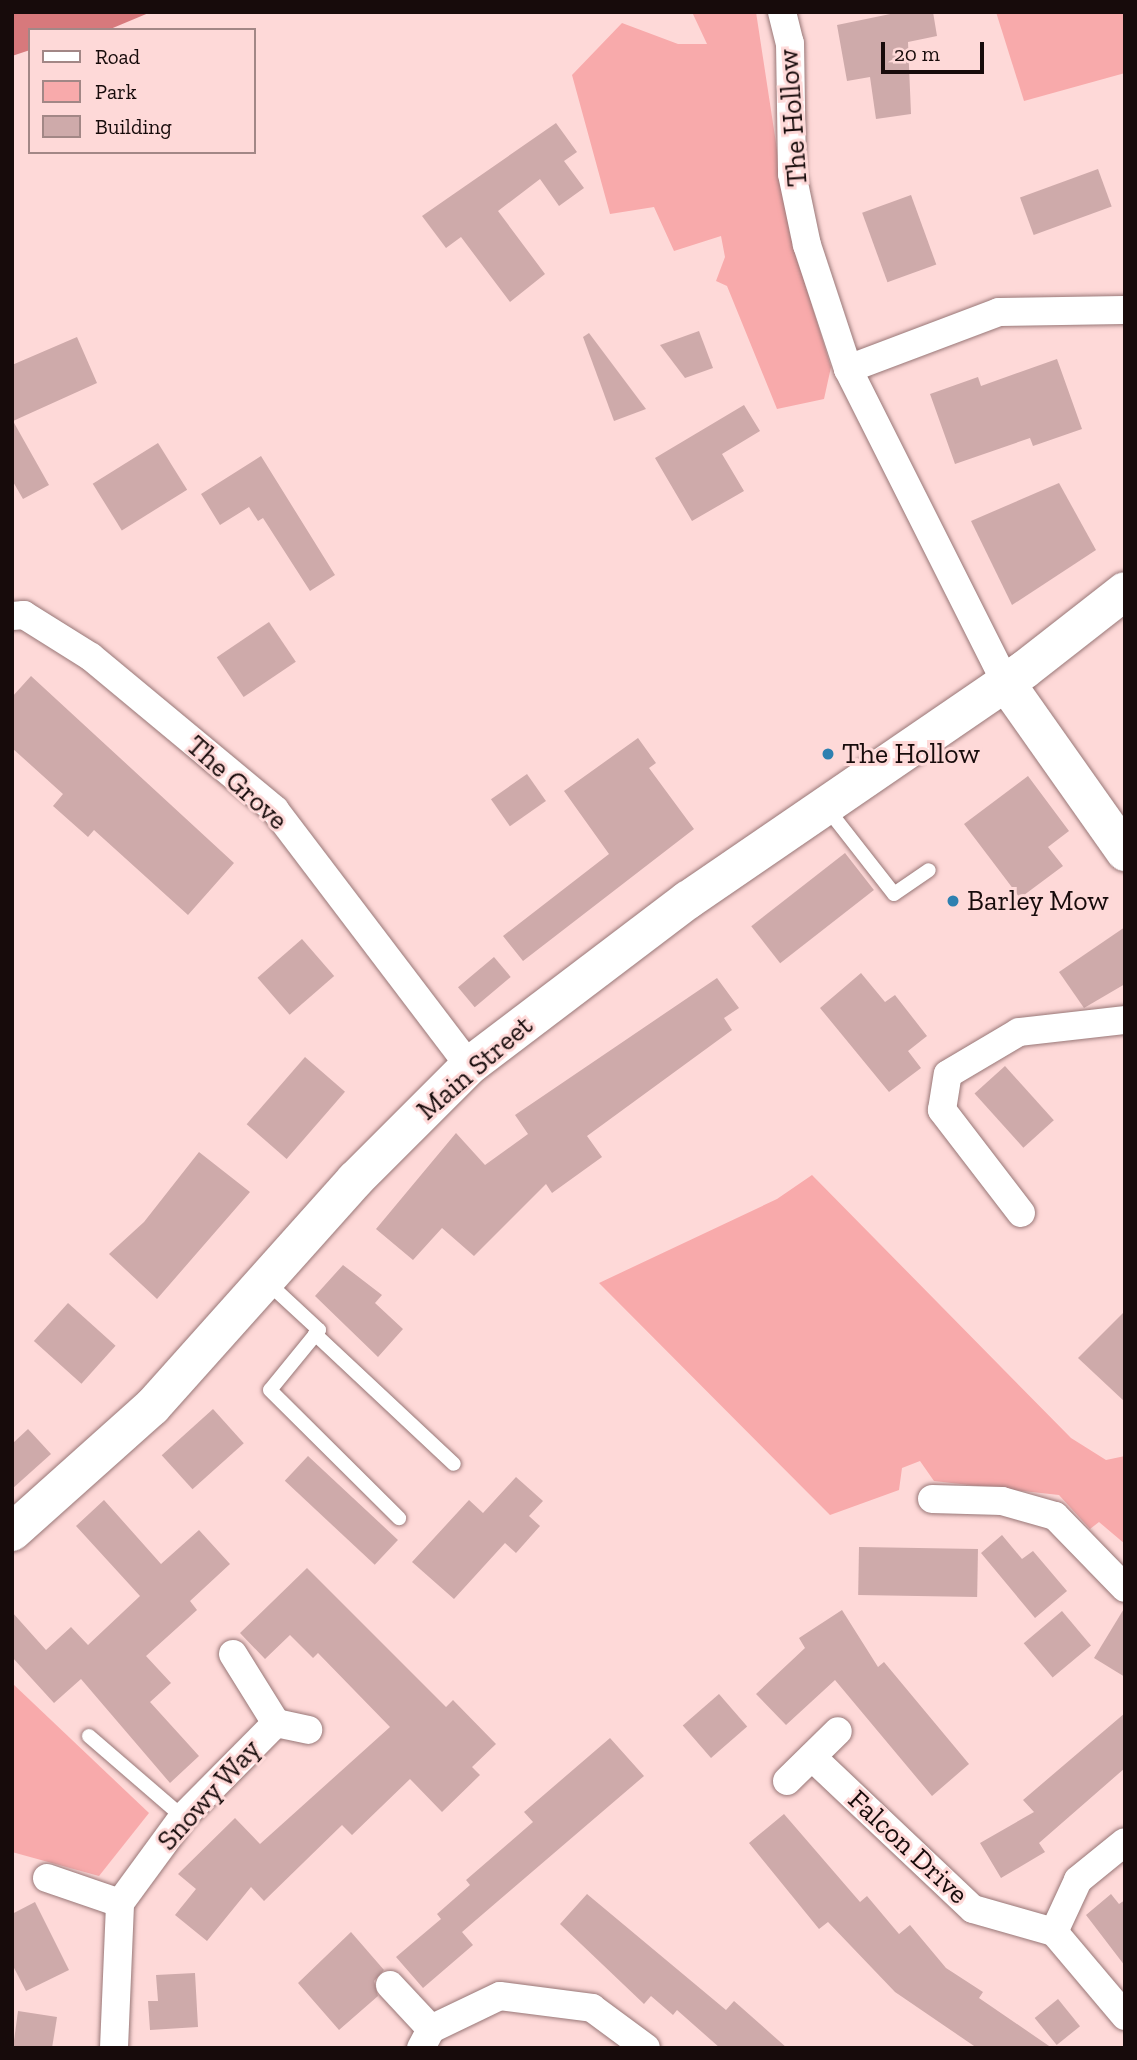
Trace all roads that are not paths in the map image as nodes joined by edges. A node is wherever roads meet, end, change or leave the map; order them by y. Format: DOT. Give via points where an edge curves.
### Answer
graph roads {
  1 [pos="782,12"];
  2 [pos="1125,310"];
  3 [pos="848,369"];
  4 [pos="1125,591"];
  5 [pos="12,616"];
  6 [pos="1006,683"];
  7 [pos="825,806"];
  8 [pos="1122,841"];
  9 [pos="929,870"];
  10 [pos="1125,1020"];
  11 [pos="469,1066"];
  12 [pos="1021,1213"];
  13 [pos="265,1280"];
  14 [pos="315,1334"];
  15 [pos="454,1464"];
  16 [pos="932,1499"];
  17 [pos="399,1518"];
  18 [pos="12,1532"];
  19 [pos="1125,1588"];
  20 [pos="233,1654"];
  21 [pos="276,1723"];
  22 [pos="308,1730"];
  23 [pos="838,1731"];
  24 [pos="89,1736"];
  25 [pos="812,1757"];
  26 [pos="787,1781"];
  27 [pos="183,1817"];
  28 [pos="1125,1842"];
  29 [pos="47,1878"];
  30 [pos="120,1903"];
  31 [pos="1054,1932"];
  32 [pos="390,1985"];
  33 [pos="1125,2016"];
  34 [pos="426,2038"];
  35 [pos="114,2048"];
  36 [pos="646,2048"];
  1 -- 3 [label="street, The Hollow" via="790,43 792,174 807,245"];
  2 -- 3 [label="street" via="999,312"];
  3 -- 6 [label="street, The Hollow"];
  4 -- 6 [label="main road, Main Street"];
  5 -- 11 [label="street, The Grove" via="24,615 91,657 275,810"];
  6 -- 7 [label="main road, Main Street"];
  6 -- 8 [label="main road"];
  7 -- 9 [label="lane" via="894,894"];
  7 -- 11 [label="main road, Main Street"];
  10 -- 12 [label="street" via="1020,1032 948,1074 942,1110"];
  11 -- 13 [label="main road, Main Street"];
  13 -- 14 [label="lane" via="319,1330"];
  13 -- 18 [label="main road, Main Street" via="152,1407"];
  14 -- 15 [label="lane"];
  14 -- 17 [label="lane" via="270,1390"];
  16 -- 19 [label="street" via="1002,1501 1055,1516"];
  20 -- 21 [label="street, Snowy Way"];
  21 -- 22 [label="street, Snowy Way"];
  21 -- 27 [label="street, Snowy Way"];
  23 -- 25 [label="street"];
  24 -- 27 [label="lane"];
  25 -- 26 [label="street"];
  25 -- 31 [label="street, Falcon Drive" via="973,1909"];
  27 -- 30 [label="street, Snowy Way"];
  28 -- 31 [label="street" via="1078,1880"];
  29 -- 30 [label="street"];
  30 -- 35 [label="street"];
  31 -- 33 [label="street"];
  32 -- 34 [label="street"];
  34 -- 36 [label="street" via="499,1996 592,2008"];
}
